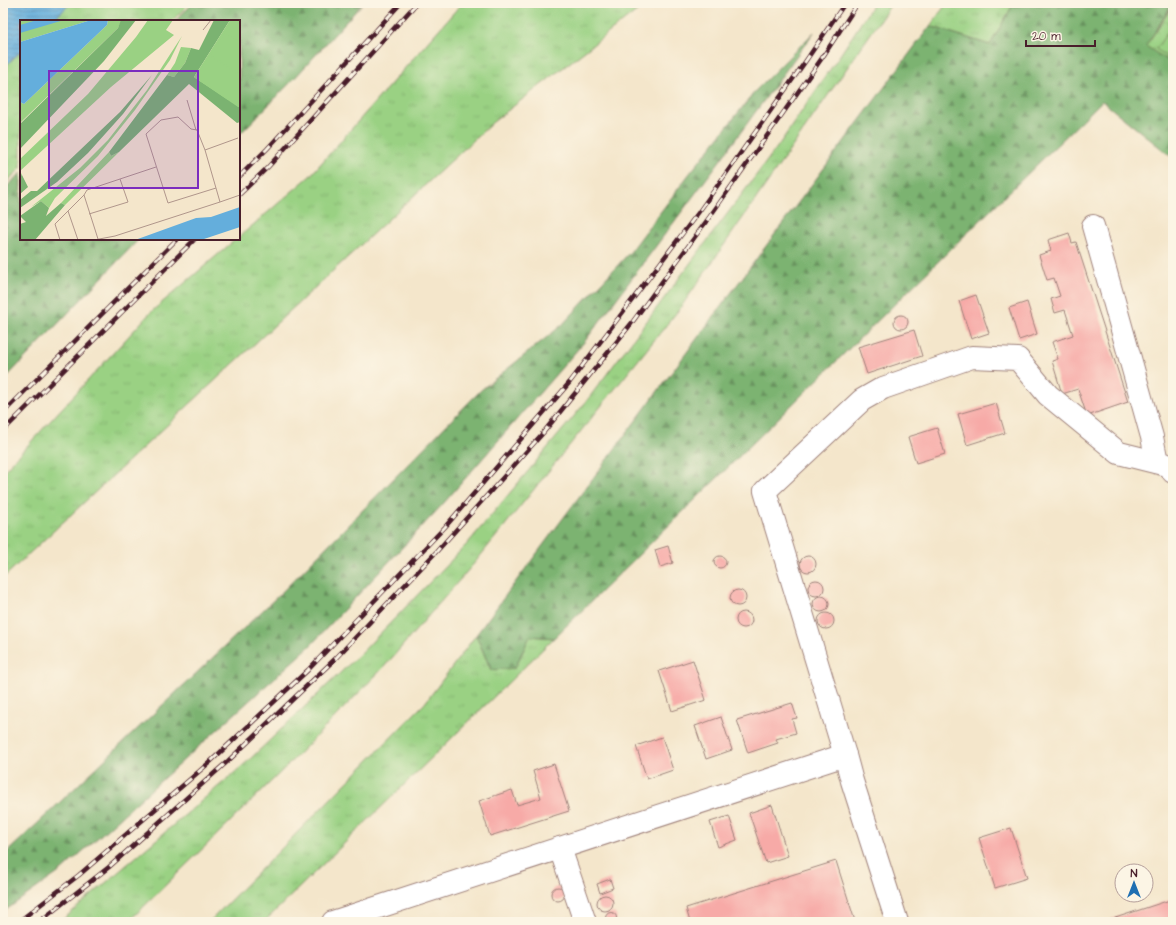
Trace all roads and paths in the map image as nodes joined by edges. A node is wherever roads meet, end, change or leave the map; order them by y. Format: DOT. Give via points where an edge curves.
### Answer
graph roads {
  1 [pos="1093,226"];
  2 [pos="1165,467"];
  3 [pos="845,755"];
  4 [pos="560,848"];
  5 [pos="333,922"];
  6 [pos="585,922"];
  7 [pos="897,922"];
  1 -- 2 [label="lane" via="1152,437"];
  2 -- 3 [label="lane" via="1119,452 1048,395 1018,359 972,357 883,388 862,400 765,491"];
  3 -- 4 [label="lane"];
  3 -- 7 [label="lane"];
  4 -- 5 [label="lane"];
  4 -- 6 [label="lane"];
}
